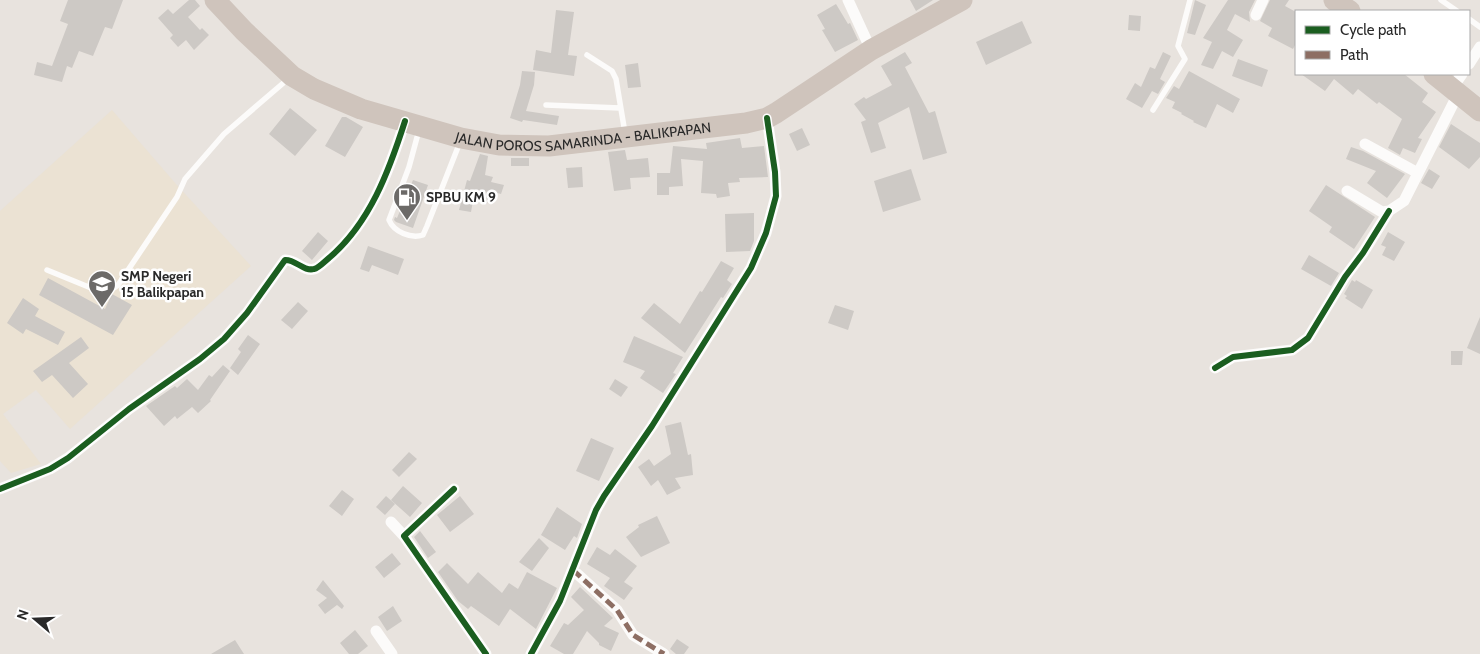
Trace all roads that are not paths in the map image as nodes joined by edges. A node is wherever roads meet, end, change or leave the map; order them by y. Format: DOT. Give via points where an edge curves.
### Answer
graph roads {
  1 [pos="215,0"];
  2 [pos="848,0"];
  3 [pos="962,0"];
  4 [pos="1190,0"];
  5 [pos="1264,0"];
  6 [pos="1334,0"];
  7 [pos="1441,0"];
  8 [pos="1349,10"];
  9 [pos="1456,10"];
  10 [pos="1256,15"];
  11 [pos="1480,47"];
  12 [pos="871,50"];
  13 [pos="587,55"];
  14 [pos="1470,62"];
  15 [pos="1436,75"];
  16 [pos="292,76"];
  17 [pos="1458,85"];
  18 [pos="546,105"];
  19 [pos="620,108"];
  20 [pos="1153,110"];
  21 [pos="1480,111"];
  22 [pos="766,118"];
  23 [pos="413,123"];
  24 [pos="626,137"];
  25 [pos="461,138"];
  26 [pos="1365,144"];
  27 [pos="1418,173"];
  28 [pos="1348,191"];
  29 [pos="1389,211"];
  30 [pos="47,270"];
  31 [pos="1216,368"];
  32 [pos="0,488"];
  33 [pos="454,489"];
  34 [pos="391,522"];
  35 [pos="404,536"];
  36 [pos="573,570"];
  37 [pos="376,631"];
  38 [pos="392,654"];
  39 [pos="486,654"];
  40 [pos="531,654"];
  41 [pos="664,654"];
  1 -- 16 [label="highway, JALAN POROS SAMARINDA - BALIKPAPAN"];
  2 -- 12 [label="street"];
  3 -- 12 [label="highway, JALAN POROS SAMARINDA - BALIKPAPAN"];
  4 -- 20 [label="lane" via="1178,46 1185,59"];
  5 -- 10 [label="street"];
  6 -- 8 [label="highway"];
  7 -- 9 [label="lane"];
  11 -- 14 [label="street"];
  12 -- 22 [label="highway, JALAN POROS SAMARINDA - BALIKPAPAN"];
  13 -- 19 [label="lane" via="612,71"];
  15 -- 17 [label="highway"];
  16 -- 23 [label="highway, JALAN POROS SAMARINDA - BALIKPAPAN" via="353,106"];
  16 -- 30 [label="lane" via="224,134 185,179 177,197 113,290 96,290"];
  17 -- 21 [label="highway"];
  17 -- 27 [label="street"];
  18 -- 19 [label="lane"];
  19 -- 24 [label="lane"];
  22 -- 24 [label="highway, JALAN POROS SAMARINDA - BALIKPAPAN"];
  22 -- 36 [label="street" via="776,196 766,233 751,268 604,496"];
  23 -- 25 [label="highway, JALAN POROS SAMARINDA - BALIKPAPAN"];
  23 -- 25 [label="lane" via="409,167 389,220 396,230 416,237 423,234 427,226"];
  23 -- 32 [label="street" via="365,216 341,247 314,269 308,270 286,260 247,313 200,359 129,409 68,458 50,469"];
  24 -- 25 [label="highway, JALAN POROS SAMARINDA - BALIKPAPAN" via="549,146 499,145"];
  26 -- 27 [label="street"];
  27 -- 29 [label="street" via="1404,201"];
  28 -- 29 [label="street" via="1382,212"];
  29 -- 31 [label="street" via="1308,338 1292,350 1233,357"];
  33 -- 35 [label="street"];
  34 -- 35 [label="street"];
  35 -- 39 [label="street"];
  36 -- 40 [label="street"];
  36 -- 41 [label="street" via="617,610 633,635"];
  37 -- 38 [label="street"];
}
